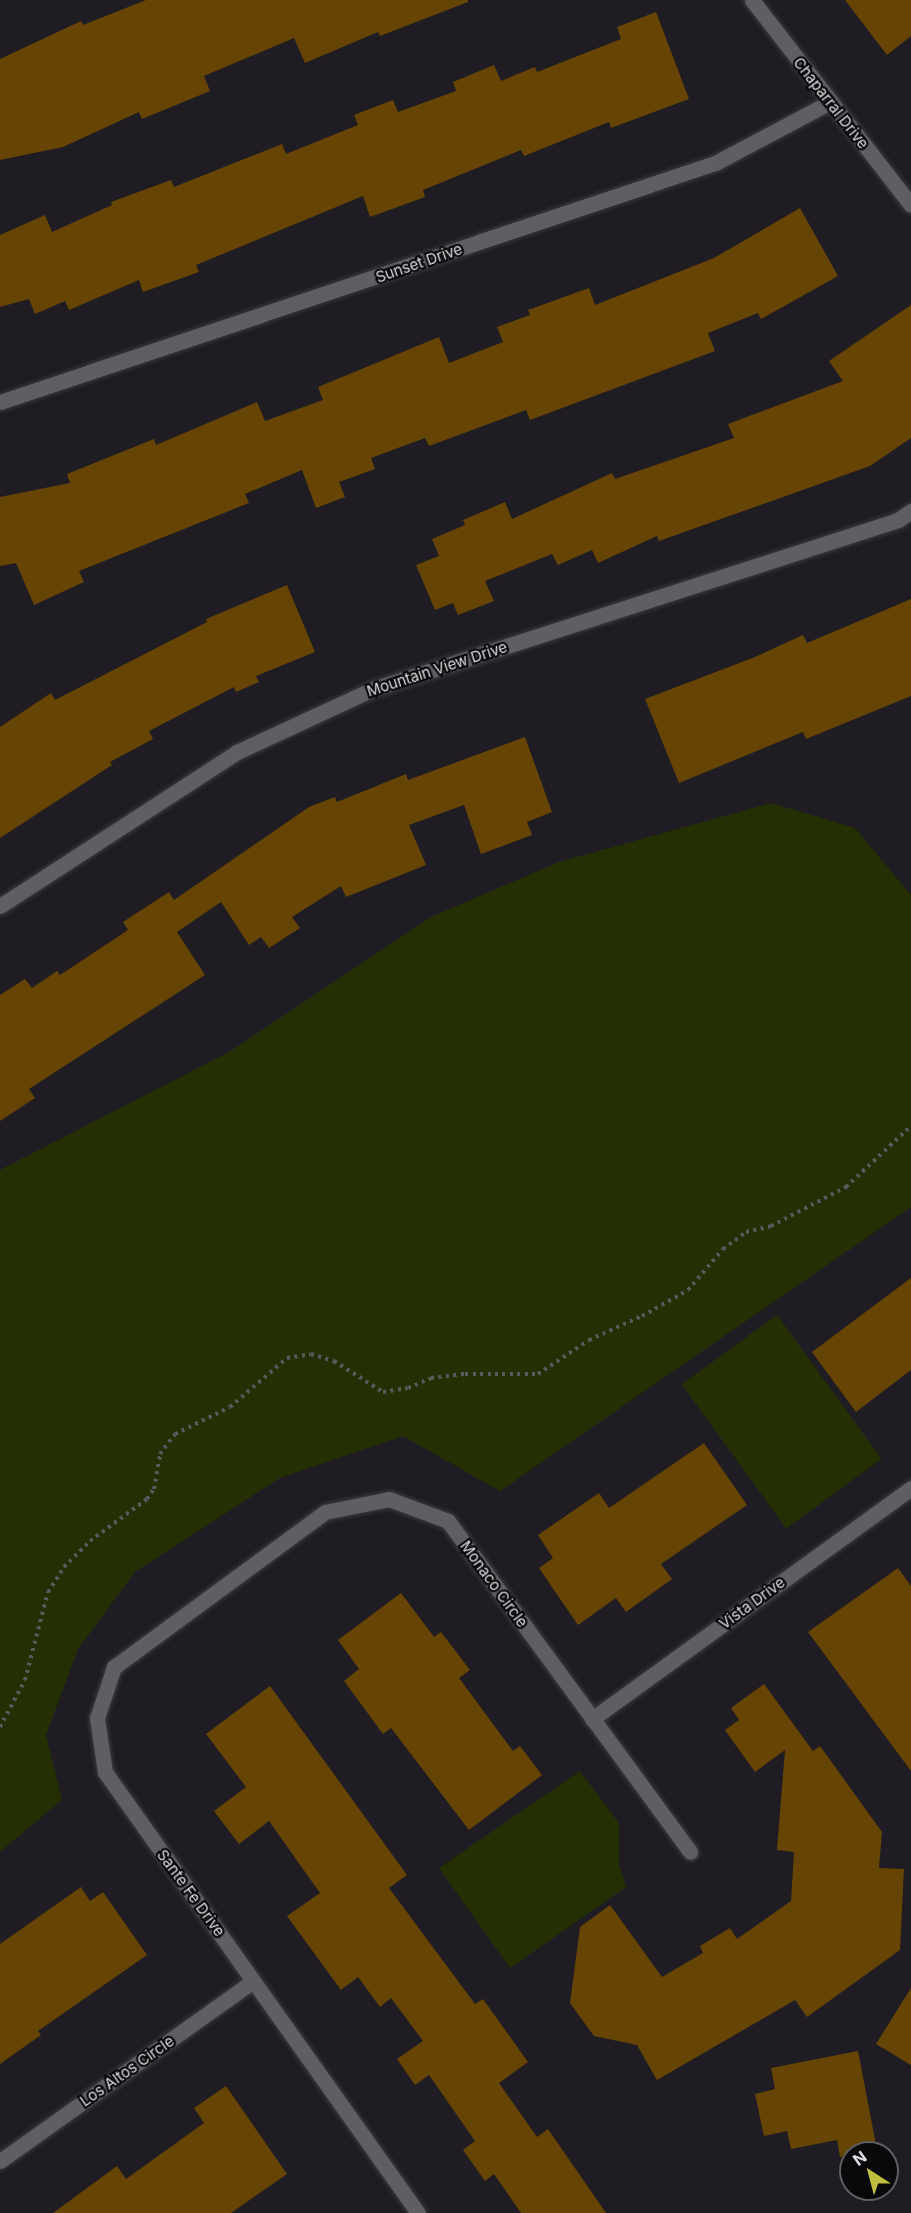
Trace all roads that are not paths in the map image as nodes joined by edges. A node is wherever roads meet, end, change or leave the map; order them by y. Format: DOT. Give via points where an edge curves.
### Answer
graph roads {
  1 [pos="752,0"];
  2 [pos="830,102"];
  3 [pos="911,206"];
  4 [pos="0,402"];
  5 [pos="911,511"];
  6 [pos="0,906"];
  7 [pos="911,1488"];
  8 [pos="223,1586"];
  9 [pos="592,1719"];
  10 [pos="690,1852"];
  11 [pos="254,1981"];
  12 [pos="0,2161"];
  13 [pos="418,2213"];
  1 -- 2 [label="street, Chaparral Drive"];
  2 -- 3 [label="street, Chaparral Drive"];
  2 -- 4 [label="street, Sunset Drive" via="715,163"];
  5 -- 6 [label="street, Mountain View Drive" via="898,520 373,689 237,752"];
  7 -- 9 [label="street, Vista Drive"];
  8 -- 9 [label="street, Monaco Circle" via="325,1512 389,1499 448,1521"];
  8 -- 11 [label="street, Sante Fe Drive" via="114,1667 97,1718 105,1772"];
  9 -- 10 [label="street, Monaco Circle"];
  11 -- 12 [label="street, Los Altos Circle"];
  11 -- 13 [label="street, Sante Fe Drive"];
}
